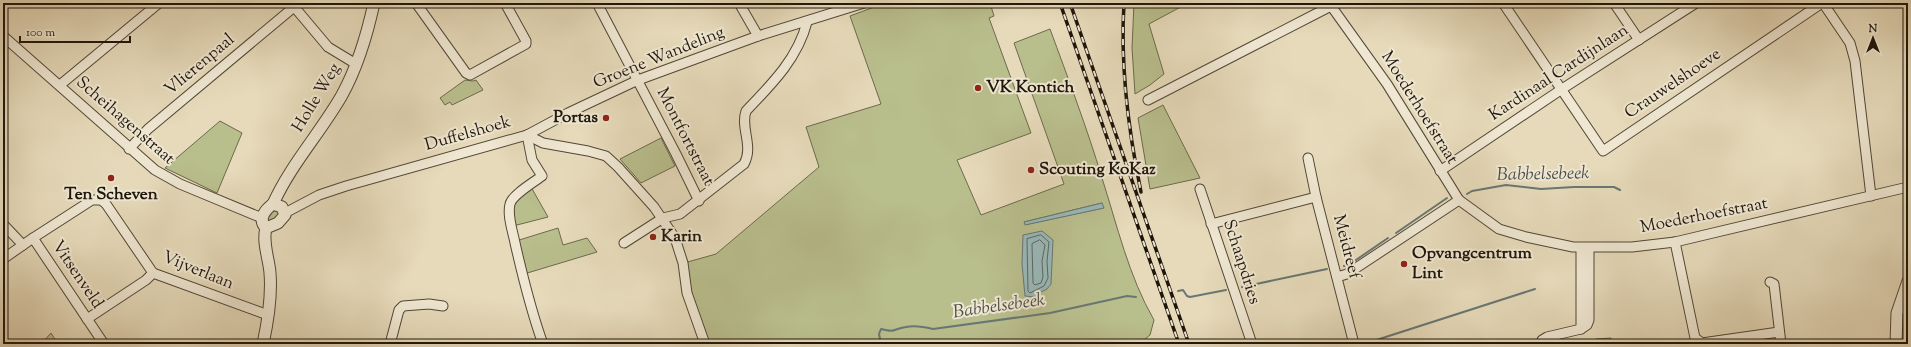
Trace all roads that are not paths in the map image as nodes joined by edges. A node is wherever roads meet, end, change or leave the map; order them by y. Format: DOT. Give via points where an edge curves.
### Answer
graph roads {
  1 [pos="158,3"];
  2 [pos="374,3"];
  3 [pos="416,3"];
  4 [pos="505,3"];
  5 [pos="597,3"];
  6 [pos="739,3"];
  7 [pos="864,3"];
  8 [pos="1503,3"];
  9 [pos="1614,3"];
  10 [pos="1696,3"];
  11 [pos="1822,3"];
  12 [pos="1330,4"];
  13 [pos="292,5"];
  14 [pos="807,22"];
  15 [pos="3,36"];
  16 [pos="758,36"];
  17 [pos="1639,40"];
  18 [pos="356,64"];
  19 [pos="638,80"];
  20 [pos="60,85"];
  21 [pos="1562,89"];
  22 [pos="1148,100"];
  23 [pos="527,135"];
  24 [pos="129,149"];
  25 [pos="1308,158"];
  26 [pos="1440,171"];
  27 [pos="1908,187"];
  28 [pos="1200,189"];
  29 [pos="1871,196"];
  30 [pos="1316,197"];
  31 [pos="1458,200"];
  32 [pos="699,201"];
  33 [pos="273,204"];
  34 [pos="285,213"];
  35 [pos="663,218"];
  36 [pos="264,223"];
  37 [pos="3,224"];
  38 [pos="1211,224"];
  39 [pos="33,238"];
  40 [pos="1675,242"];
  41 [pos="624,243"];
  42 [pos="23,245"];
  43 [pos="1585,248"];
  44 [pos="3,259"];
  45 [pos="153,273"];
  46 [pos="1337,277"];
  47 [pos="1908,281"];
  48 [pos="1770,282"];
  49 [pos="443,306"];
  50 [pos="268,315"];
  51 [pos="87,319"];
  52 [pos="1779,332"];
  53 [pos="104,344"];
  54 [pos="263,344"];
  55 [pos="390,344"];
  56 [pos="543,344"];
  57 [pos="705,344"];
  58 [pos="1252,344"];
  59 [pos="1354,344"];
  60 [pos="1541,344"];
  61 [pos="1781,344"];
  62 [pos="1896,344"];
  1 -- 20 [label="street"];
  2 -- 18 [label="street, Holle Weg"];
  3 -- 4 [label="street" via="470,75 526,44"];
  5 -- 19 [label="street, Montfortstraat"];
  6 -- 16 [label="street"];
  7 -- 14 [label="street"];
  8 -- 21 [label="street"];
  9 -- 17 [label="street"];
  10 -- 17 [label="street, Kardinaal Cardijnlaan"];
  11 -- 21 [label="street, Crauwelshoeve" via="1603,151"];
  11 -- 29 [label="street" via="1850,43"];
  12 -- 22 [label="street, Moederhoefstraat"];
  12 -- 26 [label="street, Moederhoefstraat" via="1387,84"];
  13 -- 18 [label="street" via="328,47"];
  13 -- 24 [label="street, Vlierenpaal" via="148,129"];
  14 -- 16 [label="street, Groene Wandeling"];
  14 -- 32 [label="street" via="803,38 782,73 746,111 744,118 748,156 744,164"];
  15 -- 20 [label="street, Scheihagenstraat"];
  16 -- 19 [label="street, Groene Wandeling"];
  17 -- 21 [label="street, Kardinaal Cardijnlaan"];
  18 -- 33 [label="street, Holle Weg" via="342,95 285,180"];
  19 -- 23 [label="street, Groene Wandeling"];
  19 -- 32 [label="street, Montfortstraat"];
  20 -- 24 [label="street, Scheihagenstraat"];
  21 -- 26 [label="street, Kardinaal Cardijnlaan"];
  23 -- 34 [label="street, Duffelshoek" via="319,194"];
  23 -- 35 [label="street, Duffelshoek" via="543,143 606,156"];
  23 -- 56 [label="street" via="532,160 542,176 512,201 510,214 529,302"];
  24 -- 36 [label="street, Scheihagenstraat" via="167,178"];
  25 -- 30 [label="street, Meidreef"];
  26 -- 31 [label="street, Moederhoefstraat"];
  27 -- 29 [label="street, Moederhoefstraat"];
  28 -- 38 [label="street, Schaapdries"];
  29 -- 40 [label="street, Moederhoefstraat"];
  30 -- 38 [label="street"];
  30 -- 46 [label="street, Meidreef"];
  31 -- 43 [label="street, Moederhoefstraat" via="1499,229 1550,243"];
  31 -- 46 [label="street" via="1347,274"];
  32 -- 35 [label="street" via="680,214"];
  33 -- 34 [label="street" via="282,207"];
  33 -- 36 [label="street" via="268,207"];
  34 -- 36 [label="street, Duffelshoek" via="278,223"];
  35 -- 41 [label="street"];
  35 -- 57 [label="street, Duffelshoek" via="675,238 683,263 687,293"];
  36 -- 50 [label="street" via="270,276"];
  37 -- 42 [label="street, Vitsenveld"];
  38 -- 58 [label="street, Schaapdries"];
  39 -- 42 [label="street, Vitsenveld"];
  39 -- 45 [label="street, Vijverlaan" via="92,200 101,200"];
  39 -- 51 [label="street, Vitsenveld"];
  40 -- 43 [label="street, Moederhoefstraat" via="1632,247"];
  40 -- 52 [label="street" via="1695,338 1702,343"];
  42 -- 44 [label="street"];
  43 -- 60 [label="street" via="1589,320 1587,325 1547,337"];
  45 -- 50 [label="street, Vijverlaan"];
  45 -- 51 [label="street"];
  46 -- 59 [label="street, Meidreef"];
  47 -- 62 [label="street" via="1897,312"];
  48 -- 52 [label="street" via="1774,284"];
  49 -- 55 [label="street" via="403,306 399,310"];
  50 -- 54 [label="street"];
  51 -- 53 [label="street, Vitsenveld"];
  52 -- 61 [label="street"];
}
